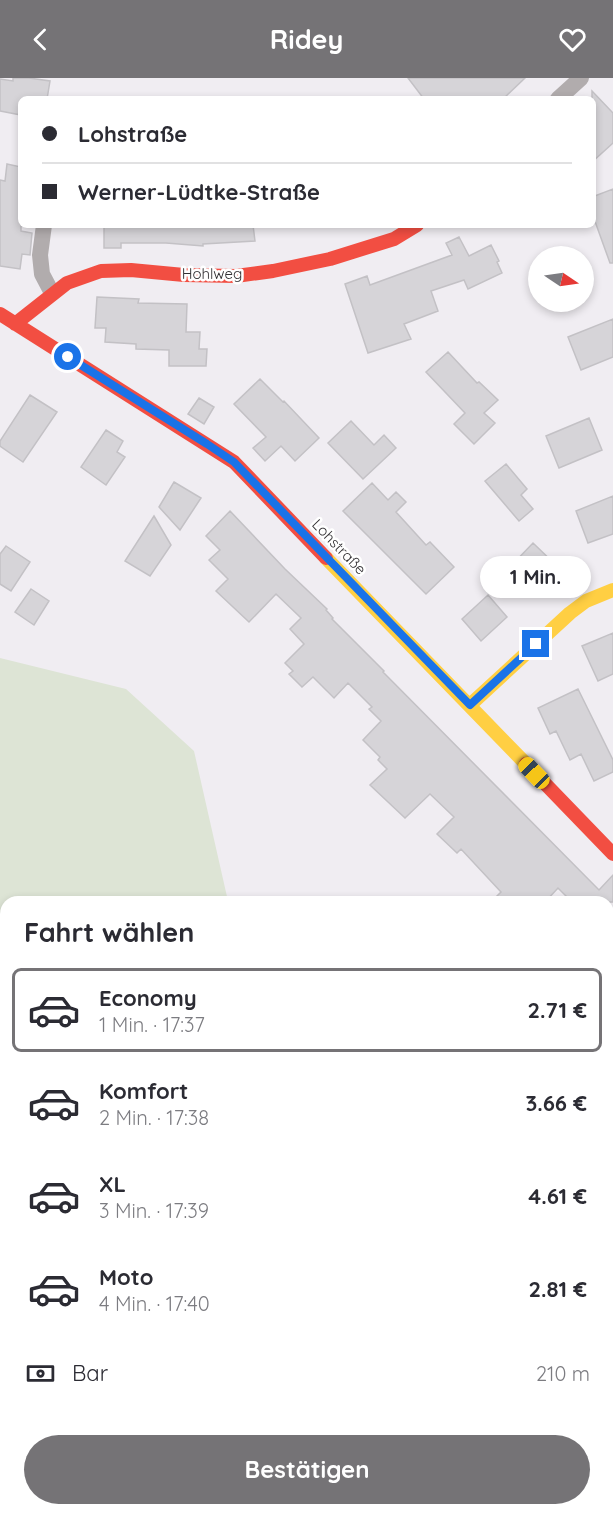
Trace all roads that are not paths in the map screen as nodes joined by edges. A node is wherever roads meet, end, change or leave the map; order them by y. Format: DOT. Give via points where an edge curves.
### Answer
graph roads {
  1 [pos="581,78"];
  2 [pos="561,96"];
  3 [pos="44,228"];
  4 [pos="412,228"];
  5 [pos="52,293"];
  6 [pos="0,314"];
  7 [pos="15,324"];
  8 [pos="613,590"];
  9 [pos="470,705"];
  10 [pos="613,854"];
  1 -- 2 [label="street"];
  3 -- 5 [label="street" via="42,274"];
  4 -- 5 [label="main road, Hohlweg" via="394,239 273,272 236,276 101,271"];
  5 -- 7 [label="main road, Hohlweg"];
  6 -- 7 [label="main road, Lohstraße"];
  7 -- 9 [label="main road, Lohstraße" via="234,462"];
  8 -- 9 [label="main road" via="585,601 570,613"];
  9 -- 10 [label="main road, Lohstraße"];
}
